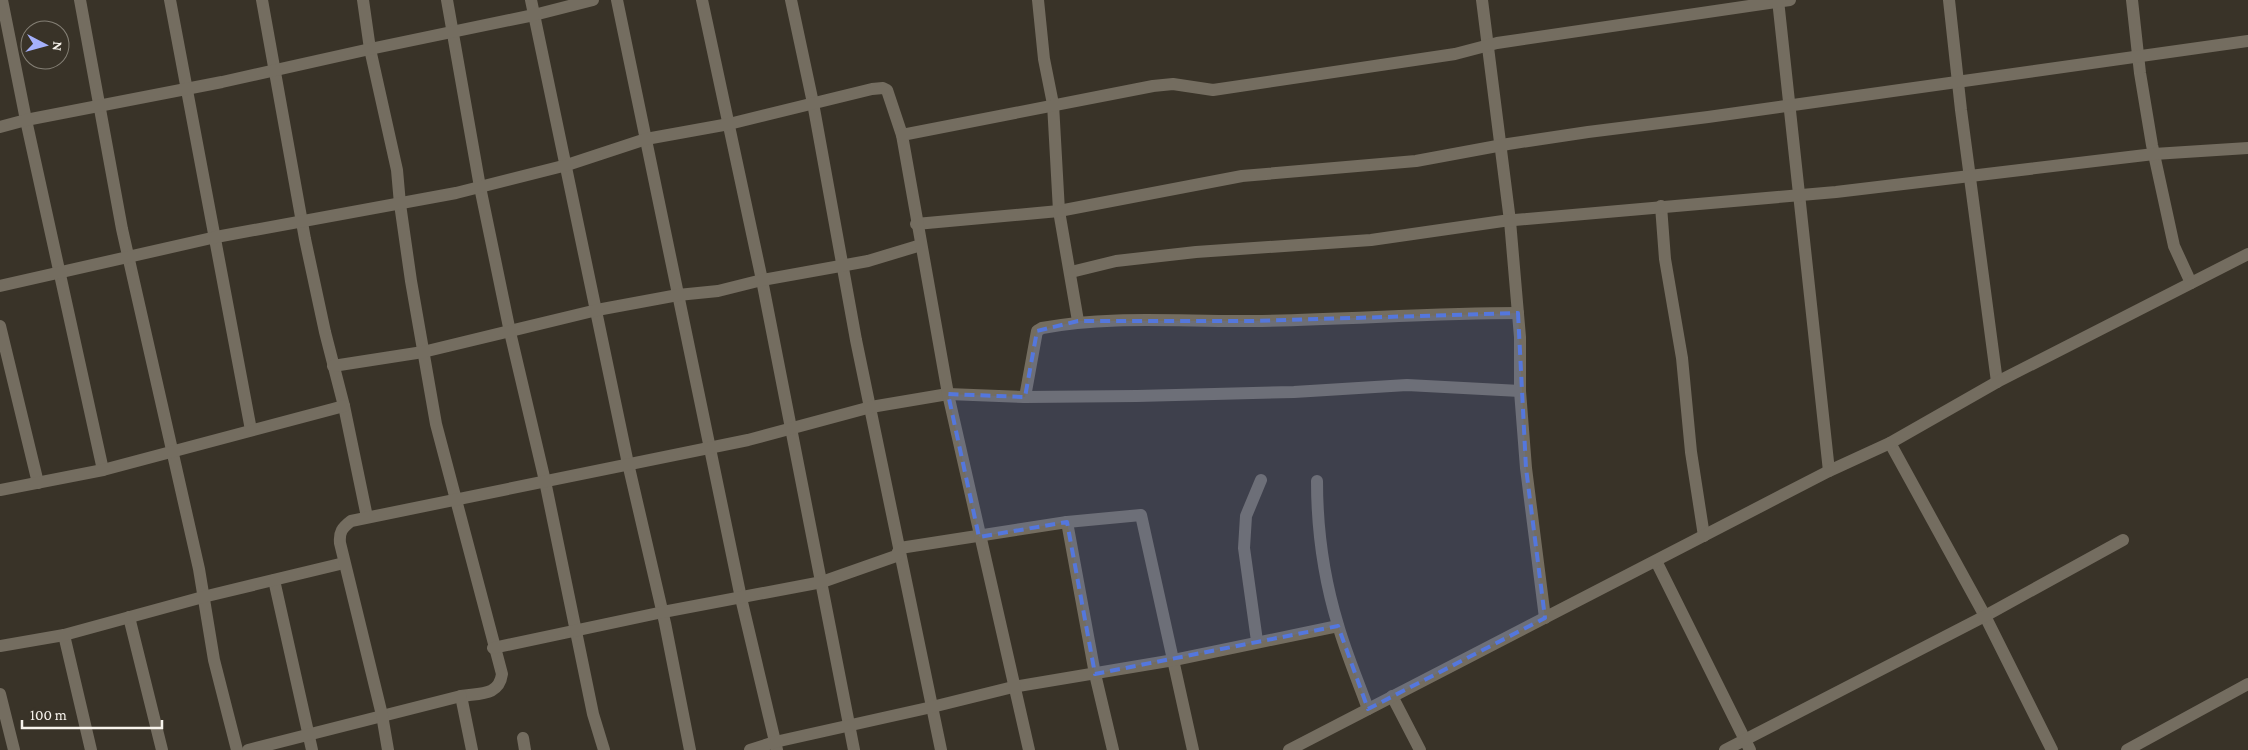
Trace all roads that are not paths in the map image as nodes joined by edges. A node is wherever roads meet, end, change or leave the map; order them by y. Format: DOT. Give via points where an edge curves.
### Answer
graph roads {
  1 [pos="2,0"];
  2 [pos="80,0"];
  3 [pos="170,0"];
  4 [pos="262,0"];
  5 [pos="363,0"];
  6 [pos="447,0"];
  7 [pos="531,0"];
  8 [pos="593,0"];
  9 [pos="617,0"];
  10 [pos="702,0"];
  11 [pos="791,0"];
  12 [pos="1038,0"];
  13 [pos="1482,0"];
  14 [pos="1949,0"];
  15 [pos="2132,0"];
  16 [pos="1782,1"];
  17 [pos="534,15"];
  18 [pos="453,32"];
  19 [pos="2248,41"];
  20 [pos="1489,45"];
  21 [pos="370,48"];
  22 [pos="2138,56"];
  23 [pos="275,70"];
  24 [pos="1958,82"];
  25 [pos="187,89"];
  26 [pos="813,103"];
  27 [pos="1053,104"];
  28 [pos="1788,105"];
  29 [pos="100,106"];
  30 [pos="26,120"];
  31 [pos="729,124"];
  32 [pos="0,127"];
  33 [pos="902,135"];
  34 [pos="646,139"];
  35 [pos="1500,145"];
  36 [pos="2248,148"];
  37 [pos="2154,154"];
  38 [pos="567,165"];
  39 [pos="1970,175"];
  40 [pos="480,187"];
  41 [pos="1800,195"];
  42 [pos="400,204"];
  43 [pos="1661,206"];
  44 [pos="1059,211"];
  45 [pos="302,220"];
  46 [pos="1510,221"];
  47 [pos="916,224"];
  48 [pos="216,237"];
  49 [pos="920,245"];
  50 [pos="2248,254"];
  51 [pos="128,257"];
  52 [pos="841,264"];
  53 [pos="1071,272"];
  54 [pos="59,273"];
  55 [pos="762,280"];
  56 [pos="2191,283"];
  57 [pos="0,286"];
  58 [pos="678,295"];
  59 [pos="597,310"];
  60 [pos="1518,313"];
  61 [pos="1078,321"];
  62 [pos="0,326"];
  63 [pos="510,332"];
  64 [pos="424,352"];
  65 [pos="333,366"];
  66 [pos="1997,382"];
  67 [pos="1520,391"];
  68 [pos="948,394"];
  69 [pos="1025,397"];
  70 [pos="344,406"];
  71 [pos="870,407"];
  72 [pos="791,429"];
  73 [pos="251,430"];
  74 [pos="1890,443"];
  75 [pos="710,448"];
  76 [pos="171,451"];
  77 [pos="628,464"];
  78 [pos="103,470"];
  79 [pos="1828,471"];
  80 [pos="1261,480"];
  81 [pos="545,481"];
  82 [pos="1317,481"];
  83 [pos="38,483"];
  84 [pos="0,490"];
  85 [pos="455,500"];
  86 [pos="367,517"];
  87 [pos="1067,522"];
  88 [pos="1704,536"];
  89 [pos="979,537"];
  90 [pos="2123,540"];
  91 [pos="900,548"];
  92 [pos="1656,561"];
  93 [pos="344,563"];
  94 [pos="274,580"];
  95 [pos="822,582"];
  96 [pos="204,597"];
  97 [pos="740,598"];
  98 [pos="663,612"];
  99 [pos="1985,616"];
  100 [pos="129,618"];
  101 [pos="1545,618"];
  102 [pos="1338,626"];
  103 [pos="575,631"];
  104 [pos="64,635"];
  105 [pos="1256,641"];
  106 [pos="0,646"];
  107 [pos="493,648"];
  108 [pos="1174,660"];
  109 [pos="1095,674"];
  110 [pos="2248,684"];
  111 [pos="1013,686"];
  112 [pos="0,694"];
  113 [pos="462,696"];
  114 [pos="1392,696"];
  115 [pos="932,707"];
  116 [pos="1368,709"];
  117 [pos="382,715"];
  118 [pos="848,726"];
  119 [pos="308,735"];
  120 [pos="1748,745"];
  121 [pos="776,746"];
  122 [pos="14,750"];
  123 [pos="91,750"];
  124 [pos="162,750"];
  125 [pos="237,750"];
  126 [pos="248,750"];
  127 [pos="312,750"];
  128 [pos="388,750"];
  129 [pos="472,750"];
  130 [pos="604,750"];
  131 [pos="690,750"];
  132 [pos="750,750"];
  133 [pos="854,750"];
  134 [pos="941,750"];
  135 [pos="1028,750"];
  136 [pos="1112,750"];
  137 [pos="1193,750"];
  138 [pos="1289,750"];
  139 [pos="1420,750"];
  140 [pos="1725,750"];
  141 [pos="2052,750"];
  142 [pos="2127,750"];
  1 -- 30 [label="street"];
  2 -- 29 [label="street"];
  3 -- 25 [label="street"];
  4 -- 23 [label="street"];
  5 -- 21 [label="street"];
  6 -- 18 [label="street"];
  7 -- 17 [label="street"];
  8 -- 17 [label="street"];
  9 -- 34 [label="street"];
  10 -- 31 [label="street"];
  11 -- 26 [label="street"];
  12 -- 27 [label="street"];
  13 -- 20 [label="street"];
  14 -- 24 [label="street"];
  15 -- 22 [label="street"];
  16 -- 20 [label="street"];
  16 -- 28 [label="street"];
  17 -- 18 [label="street"];
  17 -- 38 [label="street"];
  18 -- 21 [label="street"];
  18 -- 40 [label="street"];
  19 -- 22 [label="street"];
  20 -- 27 [label="street" via="1455,54 1213,90 1173,84"];
  20 -- 35 [label="street"];
  21 -- 23 [label="street"];
  21 -- 42 [label="street" via="398,170"];
  22 -- 24 [label="street"];
  22 -- 37 [label="street"];
  23 -- 25 [label="street"];
  23 -- 45 [label="street"];
  24 -- 28 [label="street"];
  24 -- 39 [label="street"];
  25 -- 29 [label="street"];
  25 -- 48 [label="street"];
  26 -- 31 [label="street"];
  26 -- 33 [label="street" via="883,88 887,90"];
  26 -- 52 [label="street"];
  27 -- 33 [label="street"];
  27 -- 44 [label="street"];
  28 -- 35 [label="street"];
  28 -- 41 [label="street"];
  29 -- 30 [label="street"];
  29 -- 51 [label="street"];
  30 -- 32 [label="street"];
  30 -- 54 [label="street"];
  31 -- 34 [label="street"];
  31 -- 55 [label="street"];
  33 -- 47 [label="street"];
  34 -- 38 [label="street"];
  34 -- 58 [label="street"];
  35 -- 44 [label="street" via="1416,161 1242,176"];
  35 -- 46 [label="street"];
  36 -- 37 [label="street"];
  37 -- 39 [label="street"];
  37 -- 56 [label="street" via="2174,246"];
  38 -- 40 [label="street"];
  38 -- 59 [label="street"];
  39 -- 41 [label="street"];
  39 -- 66 [label="street"];
  40 -- 42 [label="street"];
  40 -- 63 [label="street"];
  41 -- 43 [label="street"];
  41 -- 79 [label="street"];
  42 -- 45 [label="street"];
  42 -- 64 [label="street"];
  43 -- 46 [label="street"];
  43 -- 88 [label="street" via="1665,259 1682,358 1691,452"];
  44 -- 47 [label="street"];
  44 -- 53 [label="street"];
  45 -- 48 [label="street"];
  45 -- 65 [label="street"];
  46 -- 53 [label="street" via="1371,240 1116,261"];
  46 -- 60 [label="street"];
  47 -- 49 [label="street"];
  48 -- 51 [label="street"];
  48 -- 73 [label="street"];
  49 -- 52 [label="street" via="868,261"];
  49 -- 68 [label="street"];
  50 -- 56 [label="street"];
  51 -- 54 [label="street"];
  51 -- 76 [label="street"];
  52 -- 55 [label="street"];
  52 -- 71 [label="street"];
  53 -- 61 [label="street"];
  54 -- 57 [label="street"];
  54 -- 78 [label="street"];
  55 -- 58 [label="street" via="718,291"];
  55 -- 72 [label="street"];
  56 -- 66 [label="street"];
  58 -- 59 [label="street"];
  58 -- 75 [label="street"];
  59 -- 63 [label="street"];
  59 -- 77 [label="street"];
  60 -- 61 [label="street" via="1253,321"];
  60 -- 67 [label="street"];
  61 -- 69 [label="street" via="1037,331"];
  62 -- 83 [label="street"];
  63 -- 64 [label="street"];
  63 -- 81 [label="street"];
  64 -- 65 [label="street"];
  64 -- 85 [label="street" via="436,424"];
  65 -- 70 [label="street"];
  66 -- 74 [label="street"];
  67 -- 69 [label="street" via="1407,385 1285,392"];
  67 -- 101 [label="street"];
  68 -- 69 [label="street"];
  68 -- 71 [label="street"];
  68 -- 89 [label="street"];
  70 -- 73 [label="street"];
  70 -- 86 [label="street"];
  71 -- 72 [label="street"];
  71 -- 91 [label="street"];
  72 -- 75 [label="street"];
  72 -- 95 [label="street"];
  73 -- 76 [label="street"];
  74 -- 79 [label="street"];
  74 -- 99 [label="street"];
  75 -- 77 [label="street"];
  75 -- 97 [label="street"];
  76 -- 78 [label="street"];
  76 -- 96 [label="street"];
  77 -- 81 [label="street"];
  77 -- 98 [label="street"];
  78 -- 83 [label="street"];
  79 -- 88 [label="street"];
  80 -- 105 [label="street" via="1246,516 1244,548"];
  81 -- 85 [label="street"];
  81 -- 103 [label="street"];
  82 -- 102 [label="street" via="1317,517"];
  83 -- 84 [label="street"];
  85 -- 86 [label="street"];
  85 -- 107 [label="street"];
  86 -- 93 [label="street" via="351,522 339,534"];
  87 -- 89 [label="street"];
  87 -- 108 [label="street" via="1141,515"];
  87 -- 109 [label="street"];
  88 -- 92 [label="street"];
  89 -- 91 [label="street"];
  89 -- 111 [label="street"];
  90 -- 99 [label="street"];
  91 -- 95 [label="street" via="896,556"];
  91 -- 115 [label="street"];
  92 -- 101 [label="street"];
  92 -- 120 [label="street"];
  93 -- 94 [label="street"];
  93 -- 117 [label="street"];
  94 -- 96 [label="street"];
  94 -- 119 [label="street"];
  95 -- 97 [label="street"];
  95 -- 118 [label="street"];
  96 -- 100 [label="street"];
  96 -- 125 [label="street" via="214,660"];
  97 -- 98 [label="street"];
  97 -- 121 [label="street"];
  98 -- 103 [label="street"];
  98 -- 131 [label="street"];
  99 -- 120 [label="street"];
  99 -- 141 [label="street"];
  100 -- 104 [label="street"];
  100 -- 124 [label="street"];
  101 -- 114 [label="street"];
  102 -- 105 [label="street"];
  102 -- 116 [label="street"];
  103 -- 107 [label="street"];
  103 -- 130 [label="street"];
  104 -- 106 [label="street"];
  104 -- 123 [label="street"];
  105 -- 108 [label="street"];
  107 -- 113 [label="street" via="502,674 500,684 489,691"];
  108 -- 109 [label="street"];
  108 -- 137 [label="street"];
  109 -- 111 [label="street"];
  109 -- 136 [label="street"];
  110 -- 142 [label="street"];
  111 -- 115 [label="street"];
  111 -- 135 [label="street"];
  112 -- 122 [label="street"];
  113 -- 117 [label="street"];
  113 -- 129 [label="street"];
  114 -- 116 [label="street"];
  114 -- 139 [label="street"];
  115 -- 118 [label="street"];
  115 -- 134 [label="street"];
  116 -- 138 [label="street"];
  117 -- 119 [label="street"];
  117 -- 128 [label="street"];
  118 -- 121 [label="street"];
  118 -- 133 [label="street"];
  119 -- 126 [label="street"];
  119 -- 127 [label="street"];
  120 -- 140 [label="street"];
  121 -- 132 [label="street"];
}
